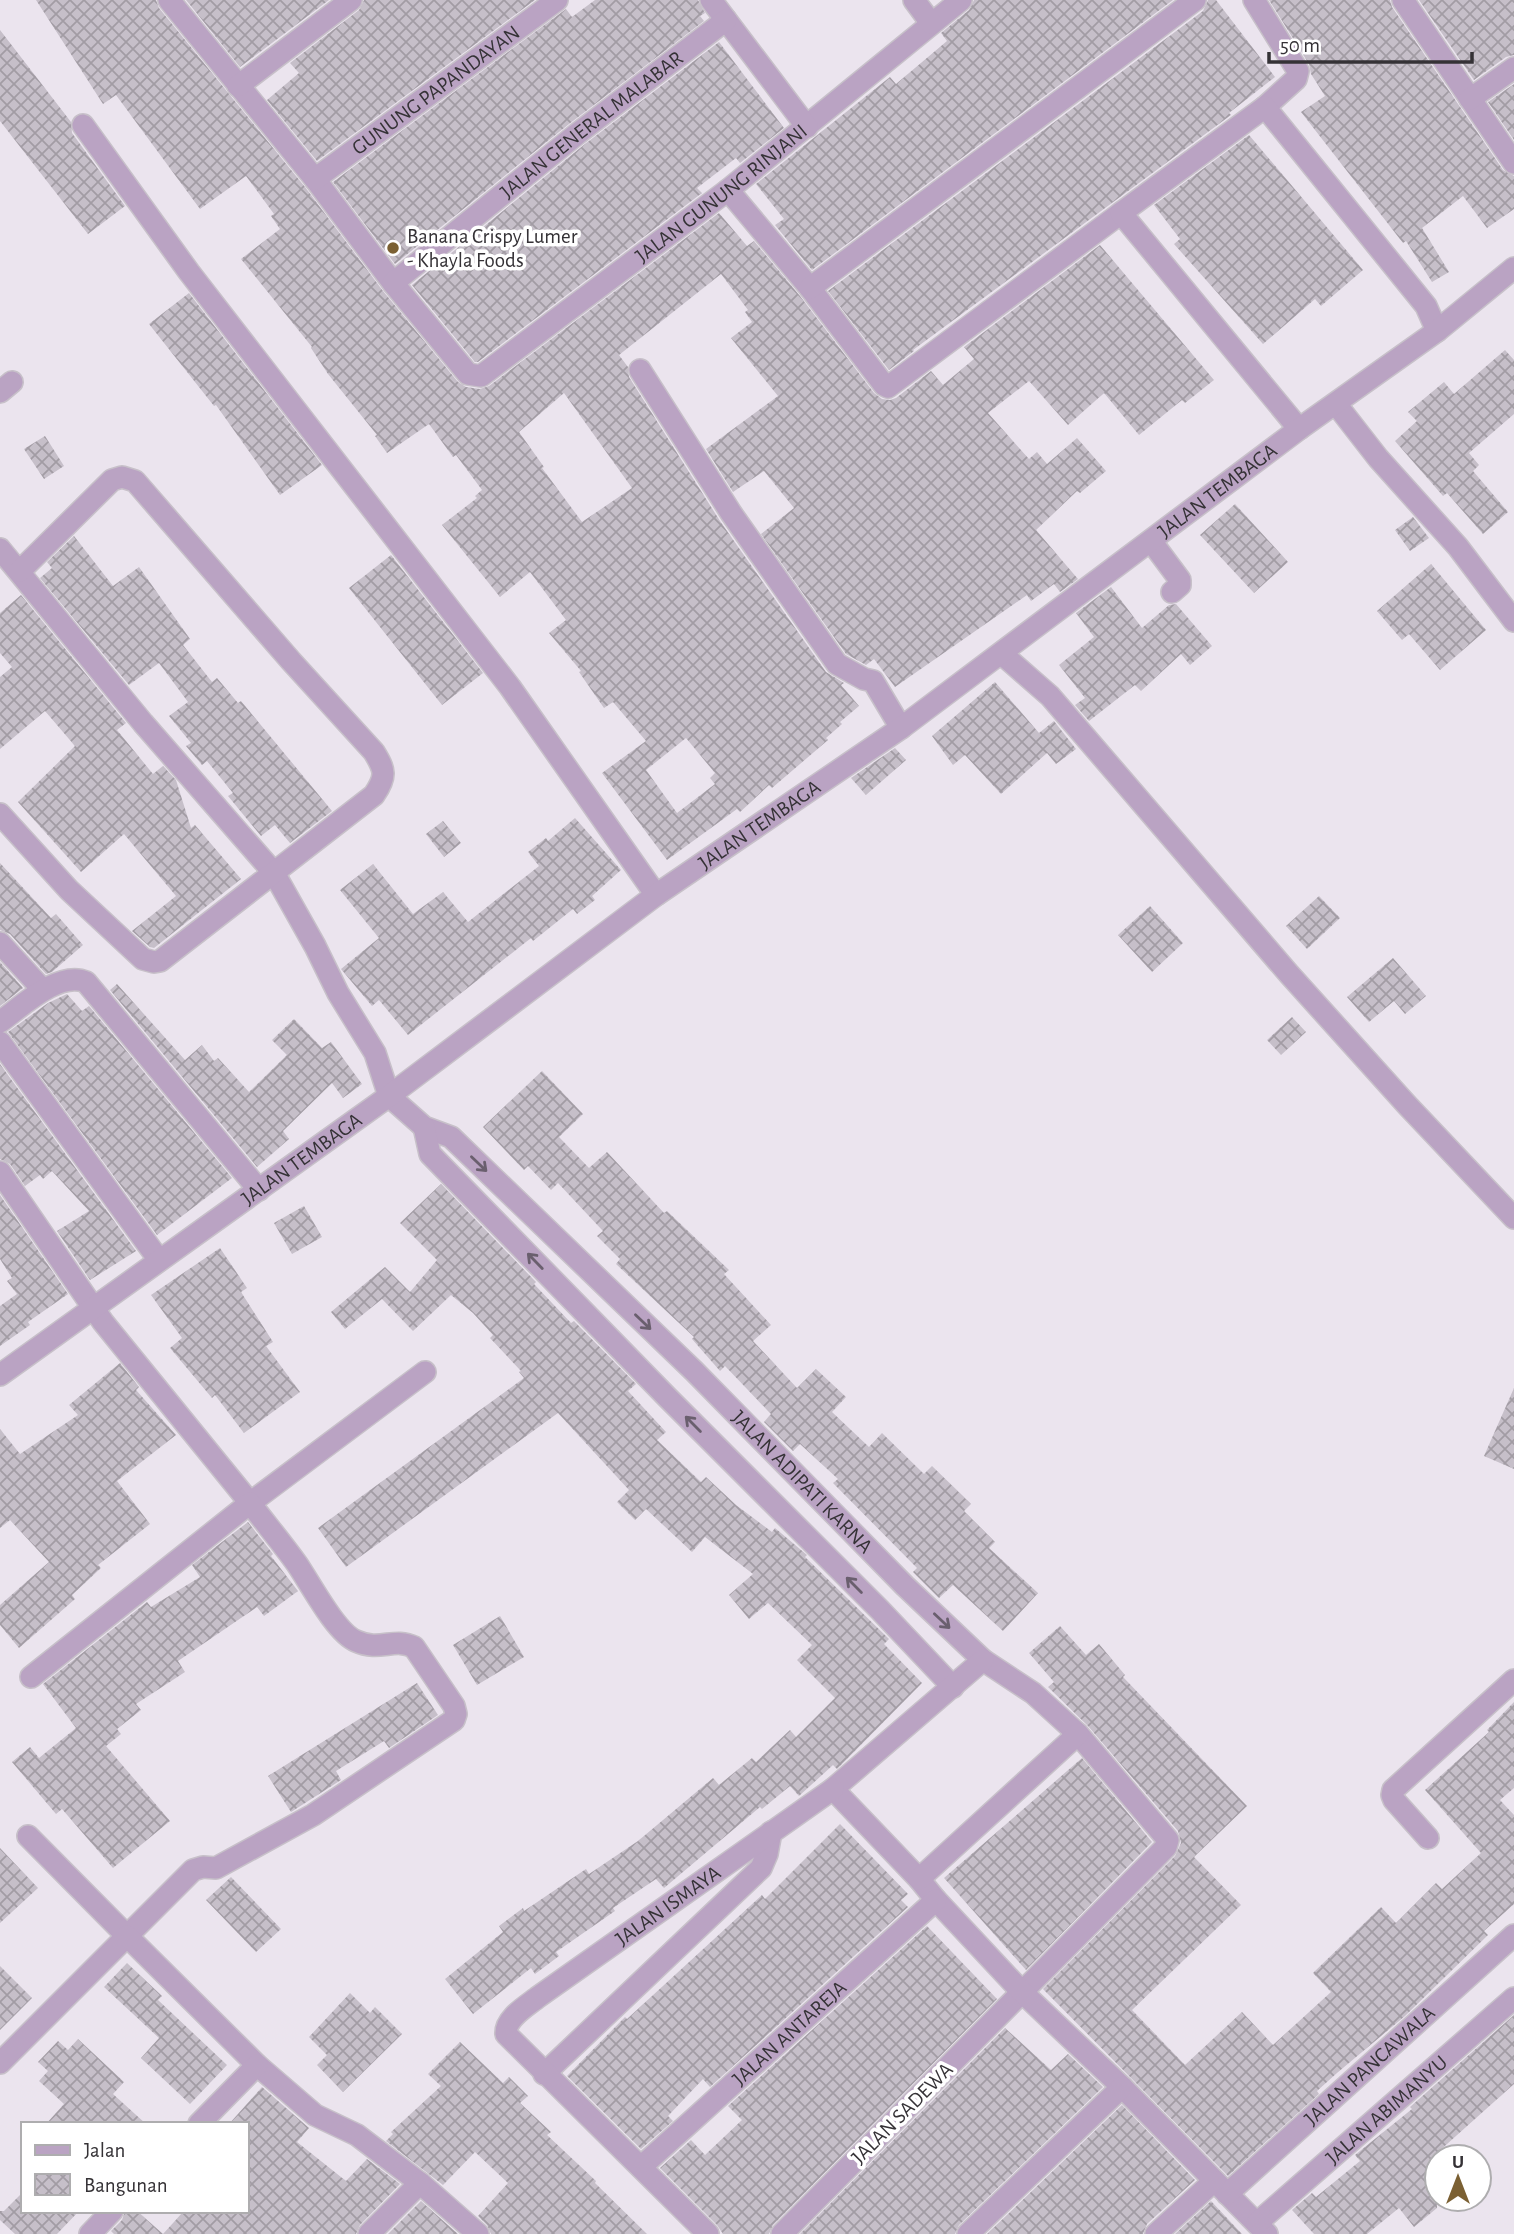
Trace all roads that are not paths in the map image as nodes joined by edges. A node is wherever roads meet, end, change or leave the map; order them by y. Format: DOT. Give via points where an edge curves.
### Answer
graph roads {
  1 [pos="169,0"];
  2 [pos="351,0"];
  3 [pos="556,0"];
  4 [pos="711,0"];
  5 [pos="914,0"];
  6 [pos="961,0"];
  7 [pos="1195,0"];
  8 [pos="1254,0"];
  9 [pos="1403,0"];
  10 [pos="726,20"];
  11 [pos="930,23"];
  12 [pos="1514,68"];
  13 [pos="239,86"];
  14 [pos="1470,99"];
  15 [pos="1265,107"];
  16 [pos="83,125"];
  17 [pos="807,127"];
  18 [pos="1514,163"];
  19 [pos="314,180"];
  20 [pos="728,190"];
  21 [pos="1121,213"];
  22 [pos="1514,268"];
  23 [pos="393,283"];
  24 [pos="810,288"];
  25 [pos="1437,331"];
  26 [pos="640,370"];
  27 [pos="1336,404"];
  28 [pos="1299,429"];
  29 [pos="0,549"];
  30 [pos="1159,552"];
  31 [pos="20,571"];
  32 [pos="1172,592"];
  33 [pos="1514,621"];
  34 [pos="1002,654"];
  35 [pos="901,728"];
  36 [pos="0,814"];
  37 [pos="274,873"];
  38 [pos="656,895"];
  39 [pos="0,943"];
  40 [pos="43,990"];
  41 [pos="0,1022"];
  42 [pos="0,1042"];
  43 [pos="408,1113"];
  44 [pos="0,1172"];
  45 [pos="259,1190"];
  46 [pos="1514,1219"];
  47 [pos="159,1260"];
  48 [pos="98,1315"];
  49 [pos="694,1371"];
  50 [pos="425,1372"];
  51 [pos="0,1375"];
  52 [pos="667,1397"];
  53 [pos="250,1503"];
  54 [pos="905,1586"];
  55 [pos="880,1610"];
  56 [pos="983,1660"];
  57 [pos="31,1677"];
  58 [pos="1514,1680"];
  59 [pos="953,1687"];
  60 [pos="1078,1734"];
  61 [pos="833,1789"];
  62 [pos="771,1832"];
  63 [pos="28,1836"];
  64 [pos="1428,1838"];
  65 [pos="1166,1847"];
  66 [pos="919,1878"];
  67 [pos="936,1900"];
  68 [pos="1514,1935"];
  69 [pos="127,1936"];
  70 [pos="1021,1991"];
  71 [pos="1514,1998"];
  72 [pos="0,2063"];
  73 [pos="257,2065"];
  74 [pos="544,2074"];
  75 [pos="1122,2087"];
  76 [pos="201,2122"];
  77 [pos="641,2167"];
  78 [pos="420,2183"];
  79 [pos="1220,2188"];
  80 [pos="110,2213"];
  81 [pos="1262,2229"];
  82 [pos="90,2234"];
  83 [pos="369,2234"];
  84 [pos="478,2234"];
  85 [pos="708,2234"];
  86 [pos="782,2234"];
  87 [pos="968,2234"];
  88 [pos="1156,2234"];
  1 -- 13 [label="street"];
  2 -- 13 [label="street"];
  3 -- 19 [label="street, GUNUNG PAPANDAYAN"];
  4 -- 10 [label="street"];
  5 -- 11 [label="street"];
  6 -- 11 [label="street, JALAN GUNUNG RINJANI"];
  7 -- 24 [label="street"];
  8 -- 15 [label="street" via="1297,67 1298,76"];
  9 -- 14 [label="street"];
  10 -- 17 [label="street"];
  10 -- 23 [label="street, JALAN GENERAL MALABAR"];
  11 -- 17 [label="street, JALAN GUNUNG RINJANI"];
  12 -- 14 [label="street"];
  13 -- 19 [label="street"];
  14 -- 18 [label="street"];
  15 -- 21 [label="street"];
  15 -- 25 [label="street" via="1426,306"];
  16 -- 38 [label="street" via="189,272 510,687"];
  17 -- 20 [label="street, JALAN GUNUNG RINJANI"];
  19 -- 23 [label="street"];
  20 -- 23 [label="street, JALAN GUNUNG RINJANI" via="481,376 468,374"];
  20 -- 24 [label="street"];
  21 -- 24 [label="street" via="891,387 863,360"];
  21 -- 28 [label="street"];
  22 -- 25 [label="street, JALAN TEMBAGA"];
  25 -- 27 [label="street, JALAN TEMBAGA"];
  26 -- 35 [label="street" via="731,513 838,664 873,681"];
  27 -- 28 [label="street, JALAN TEMBAGA"];
  27 -- 33 [label="street" via="1458,547"];
  28 -- 30 [label="street, JALAN TEMBAGA"];
  29 -- 31 [label="street"];
  30 -- 32 [label="street" via="1181,582"];
  30 -- 34 [label="street, JALAN TEMBAGA"];
  31 -- 37 [label="street" via="143,723"];
  31 -- 37 [label="street" via="112,480 135,481 374,752 383,768 383,783 374,795"];
  34 -- 35 [label="street, JALAN TEMBAGA"];
  34 -- 46 [label="street" via="1050,696 1289,974"];
  35 -- 38 [label="street, JALAN TEMBAGA"];
  36 -- 37 [label="street" via="69,890 149,961 160,961"];
  37 -- 43 [label="street"];
  38 -- 43 [label="street, JALAN TEMBAGA"];
  39 -- 40 [label="street"];
  40 -- 41 [label="street"];
  40 -- 45 [label="street" via="69,978 86,982"];
  42 -- 47 [label="street"];
  43 -- 45 [label="street, JALAN TEMBAGA"];
  43 -- 49 [label="street, JALAN ADIPATI KARNA, one-way" via="452,1137"];
  52 -- 43 [label="street, JALAN ADIPATI KARNA, one-way" via="430,1154"];
  44 -- 48 [label="street"];
  45 -- 47 [label="street, JALAN TEMBAGA"];
  47 -- 48 [label="street, JALAN TEMBAGA"];
  48 -- 51 [label="street, JALAN TEMBAGA"];
  48 -- 53 [label="street"];
  49 -- 52 [label="street"];
  49 -- 54 [label="street, JALAN ADIPATI KARNA"];
  50 -- 53 [label="street"];
  55 -- 52 [label="street, JALAN ADIPATI KARNA, one-way"];
  53 -- 57 [label="street"];
  53 -- 69 [label="street" via="340,1629 354,1641 371,1646 404,1642 414,1647 456,1714 454,1720 313,1815 216,1868 193,1870"];
  54 -- 55 [label="street"];
  54 -- 56 [label="street, JALAN ADIPATI KARNA, one-way"];
  55 -- 59 [label="street, JALAN ADIPATI KARNA"];
  56 -- 59 [label="street, JALAN ISMAYA"];
  56 -- 60 [label="street, JALAN ADIPATI KARNA" via="1032,1693"];
  58 -- 64 [label="street" via="1393,1790 1394,1800"];
  59 -- 61 [label="street, JALAN ISMAYA"];
  60 -- 65 [label="street, JALAN ADIPATI KARNA" via="1166,1837"];
  60 -- 66 [label="street"];
  61 -- 62 [label="street, JALAN ISMAYA"];
  61 -- 66 [label="street"];
  62 -- 74 [label="street" via="761,1868"];
  62 -- 74 [label="street, JALAN ISMAYA" via="510,2020 506,2034"];
  63 -- 69 [label="street"];
  65 -- 70 [label="street, JALAN SADEWA"];
  66 -- 67 [label="street"];
  67 -- 70 [label="street"];
  67 -- 77 [label="street, JALAN ANTAREJA"];
  68 -- 79 [label="street, JALAN PANCAWALA"];
  69 -- 72 [label="street"];
  69 -- 73 [label="street"];
  70 -- 75 [label="street"];
  70 -- 86 [label="street, JALAN SADEWA"];
  71 -- 81 [label="street, JALAN ABIMANYU"];
  73 -- 76 [label="street"];
  73 -- 78 [label="street" via="316,2115 357,2135"];
  74 -- 77 [label="street"];
  75 -- 79 [label="street"];
  75 -- 87 [label="street"];
  77 -- 85 [label="street"];
  78 -- 83 [label="street"];
  78 -- 84 [label="street"];
  79 -- 81 [label="street"];
  79 -- 88 [label="street, JALAN PANCAWALA"];
  80 -- 82 [label="street"];
}
